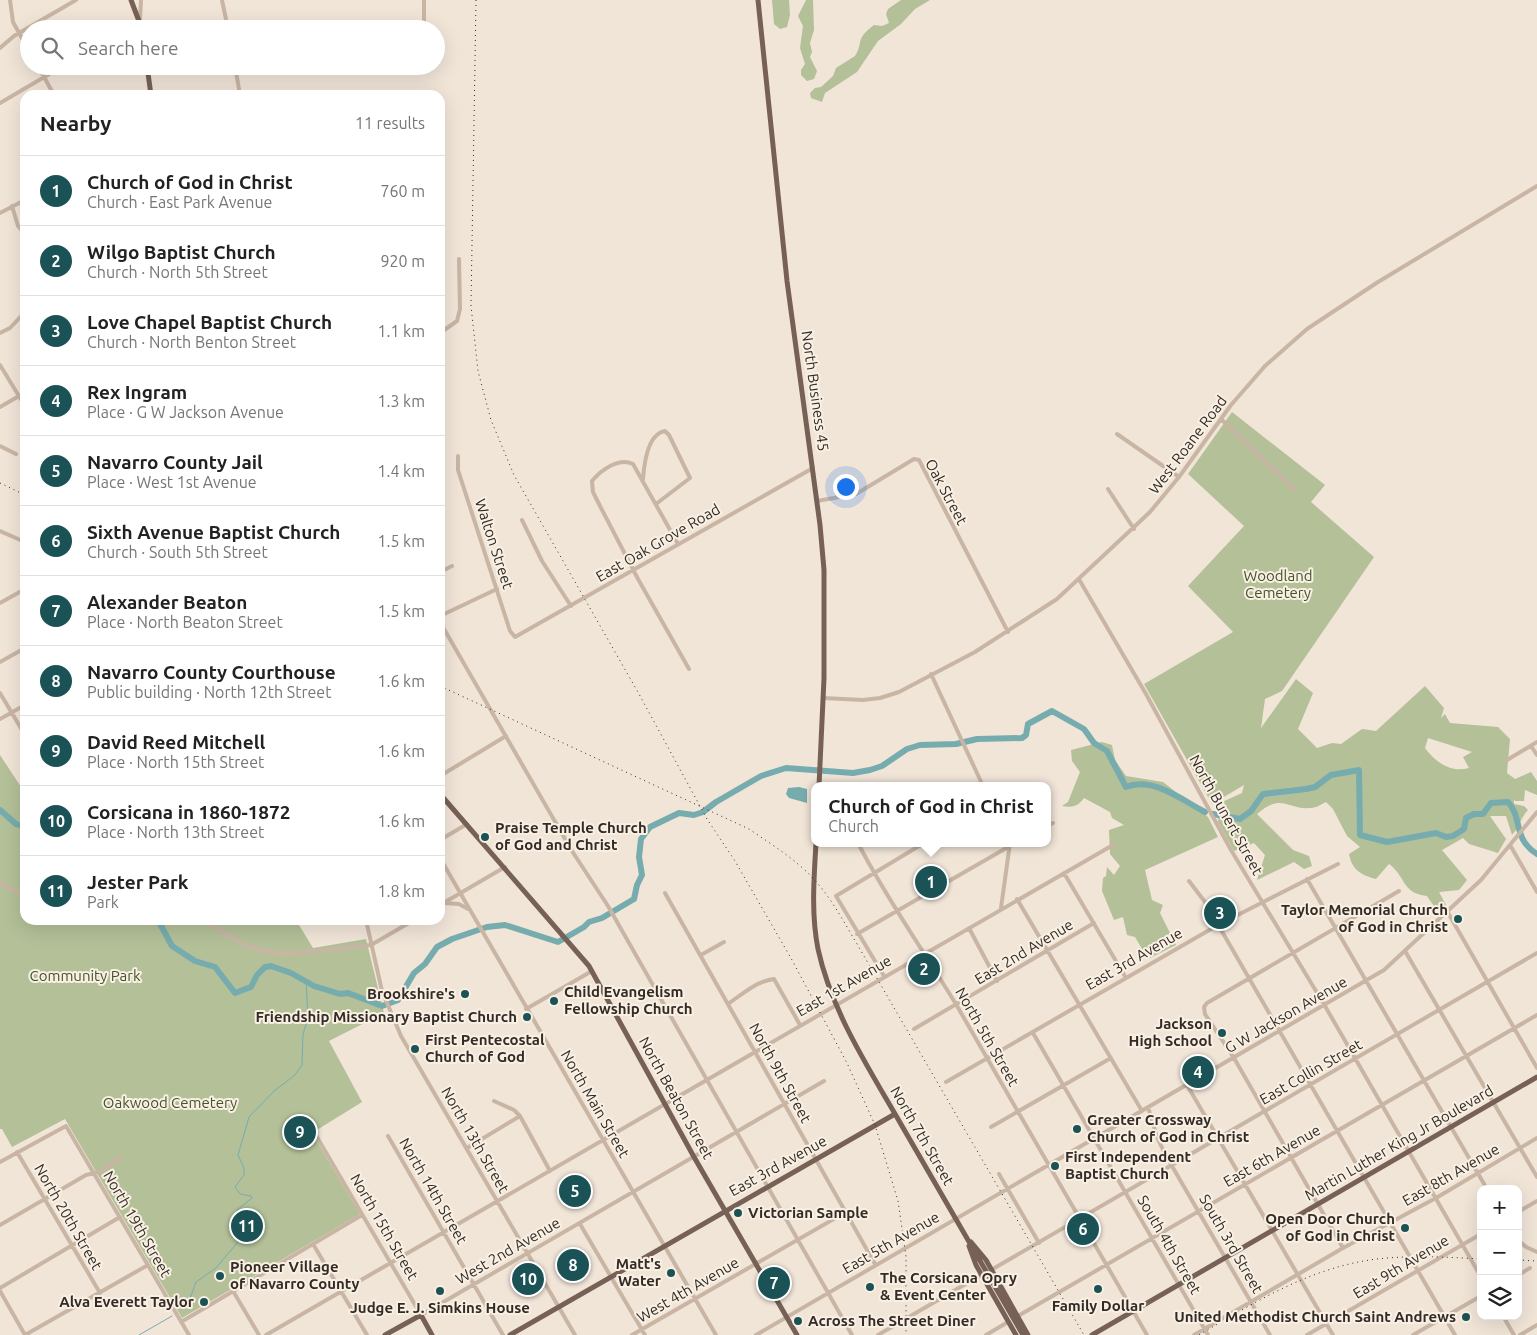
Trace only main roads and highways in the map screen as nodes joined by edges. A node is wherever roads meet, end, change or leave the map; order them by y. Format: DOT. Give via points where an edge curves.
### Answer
graph roads {
  1 [pos="131,0"];
  2 [pos="758,0"];
  3 [pos="140,20"];
  4 [pos="149,75"];
  5 [pos="150,90"];
  6 [pos="818,782"];
  7 [pos="445,800"];
  8 [pos="816,847"];
  9 [pos="1537,1078"];
  10 [pos="895,1114"];
  11 [pos="725,1210"];
  12 [pos="967,1239"];
  13 [pos="421,1315"];
  14 [pos="1013,1319"];
  15 [pos="385,1335"];
  16 [pos="432,1335"];
  17 [pos="510,1335"];
  18 [pos="796,1335"];
  19 [pos="1016,1335"];
  20 [pos="1023,1335"];
  21 [pos="1028,1335"];
  22 [pos="1092,1335"];
  1 -- 3 [label="main road"];
  2 -- 6 [label="main road, North Business 45" via="787,281 813,468 825,589"];
  4 -- 5 [label="main road"];
  7 -- 11 [label="main road, North Beaton Street" via="592,971"];
  8 -- 10 [label="main road, North 7th Street" via="814,917 821,960 863,1059"];
  9 -- 22 [label="main road, Martin Luther King Jr Boulevard"];
  10 -- 11 [label="main road, East 3rd Avenue"];
  10 -- 12 [label="main road, North 7th Street"];
  11 -- 17 [label="main road, East 3rd Avenue"];
  11 -- 18 [label="main road, North Beaton Street"];
  12 -- 14 [label="main road, North 7th Street"];
  12 -- 14 [label="main road" via="982,1275"];
  12 -- 14 [label="main road" via="980,1251 991,1270"];
  13 -- 15 [label="main road, West 2nd Avenue"];
  13 -- 16 [label="main road, North 15th Street"];
  14 -- 19 [label="main road"];
  14 -- 20 [label="main road"];
  14 -- 21 [label="main road"];
}
